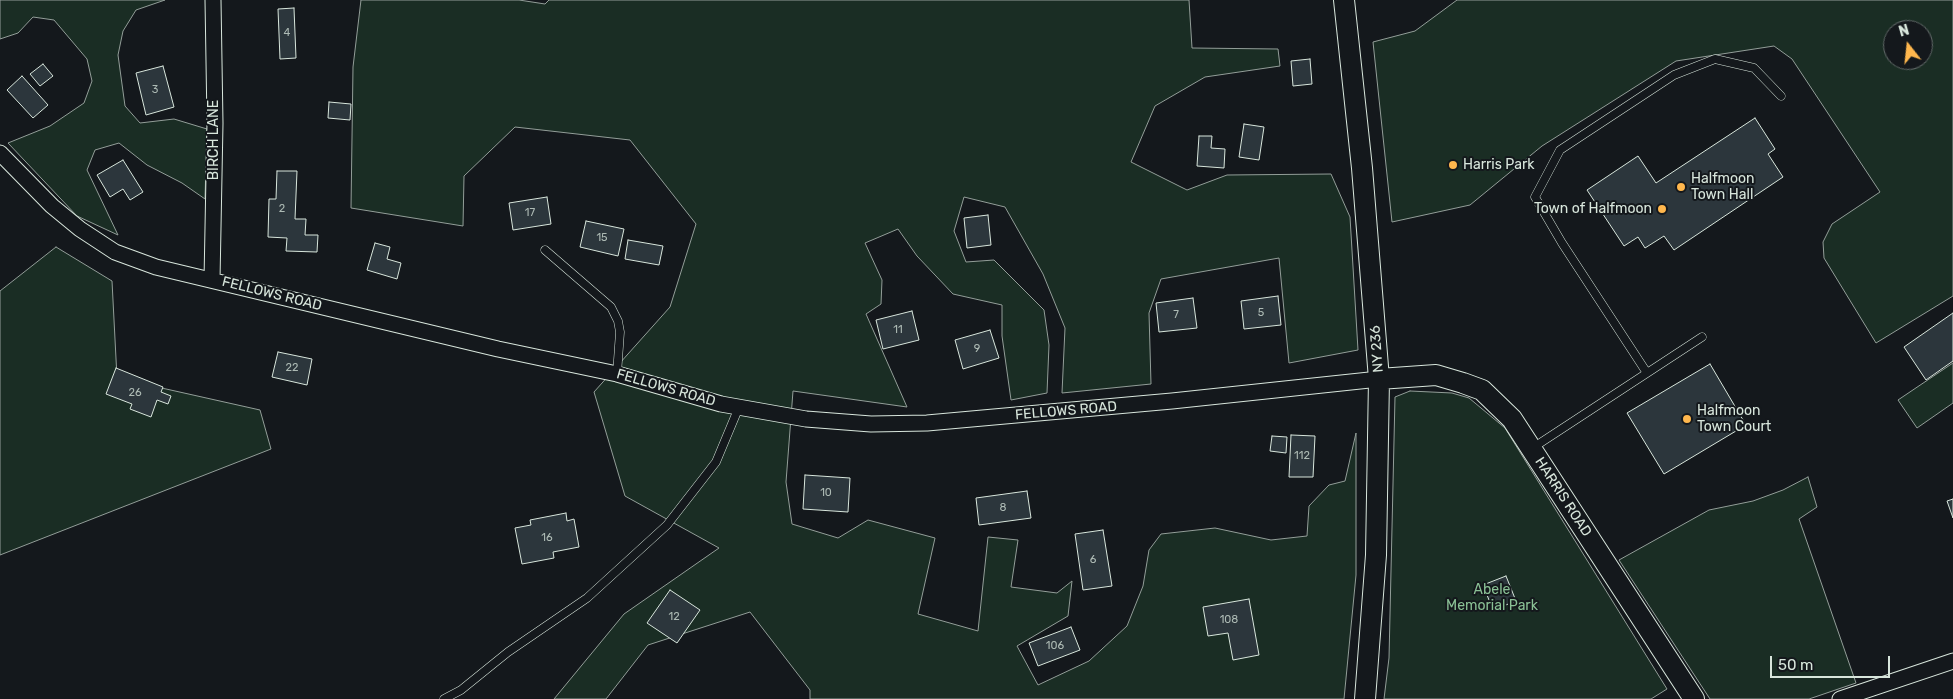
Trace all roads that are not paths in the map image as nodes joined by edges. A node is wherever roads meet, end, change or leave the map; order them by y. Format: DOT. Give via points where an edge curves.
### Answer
graph roads {
  1 [pos="213,0"];
  2 [pos="1344,0"];
  3 [pos="1781,96"];
  4 [pos="0,154"];
  5 [pos="545,250"];
  6 [pos="212,280"];
  7 [pos="1702,337"];
  8 [pos="1647,372"];
  9 [pos="617,374"];
  10 [pos="1379,379"];
  11 [pos="738,407"];
  12 [pos="1531,449"];
  13 [pos="1953,661"];
  14 [pos="444,699"];
  15 [pos="1365,699"];
  16 [pos="1694,699"];
  17 [pos="1840,699"];
  1 -- 6 [label="street, BIRCH LANE"];
  2 -- 10 [label="main road, NY 236 / NY 236"];
  3 -- 8 [label="lane" via="1754,68 1715,59 1674,76 1560,150 1535,197"];
  4 -- 6 [label="street, FELLOWS ROAD" via="52,206 115,252 156,267"];
  5 -- 9 [label="lane" via="611,307 620,332"];
  6 -- 9 [label="street, FELLOWS ROAD" via="498,349"];
  7 -- 8 [label="lane"];
  8 -- 12 [label="lane"];
  9 -- 11 [label="street, FELLOWS ROAD"];
  10 -- 11 [label="street, FELLOWS ROAD" via="927,423 870,424 806,419"];
  10 -- 12 [label="main road, HARRIS ROAD" via="1436,375 1482,390 1512,419"];
  10 -- 15 [label="main road, NY 236 / NY 236" via="1376,555"];
  11 -- 14 [label="lane" via="716,462 667,525 587,598"];
  12 -- 16 [label="main road, HARRIS ROAD"];
  13 -- 17 [label="street"];
}
